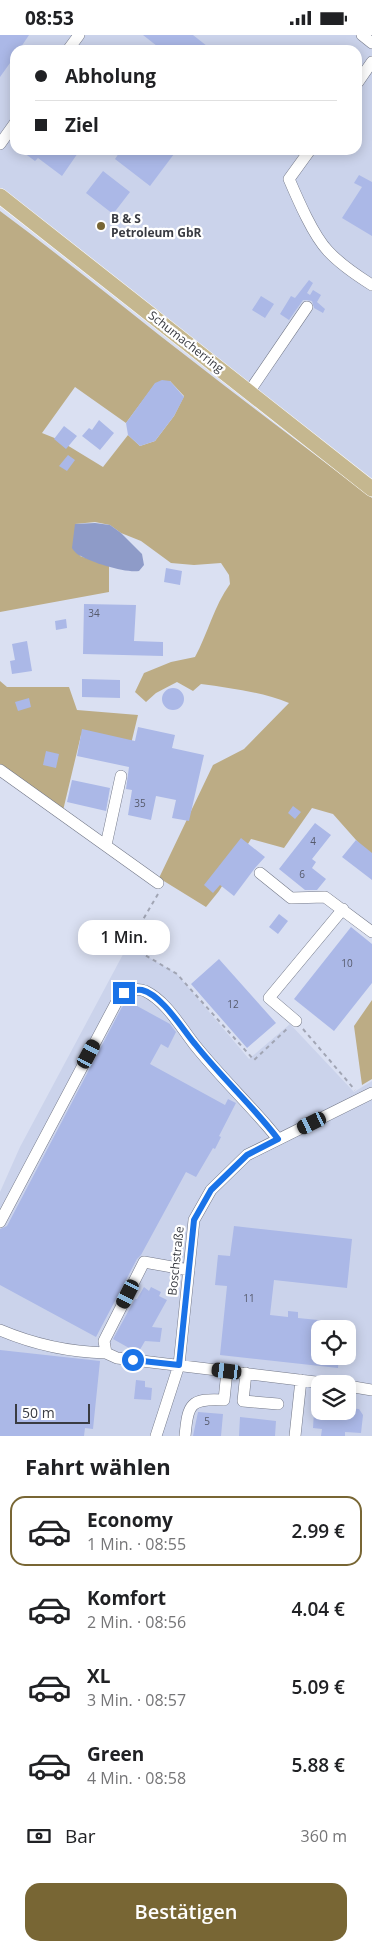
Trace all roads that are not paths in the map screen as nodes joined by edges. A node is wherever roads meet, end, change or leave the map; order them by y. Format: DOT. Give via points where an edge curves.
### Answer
graph roads {
  1 [pos="362,35"];
  2 [pos="372,43"];
  3 [pos="372,62"];
  4 [pos="362,76"];
  5 [pos="10,130"];
  6 [pos="0,144"];
  7 [pos="306,155"];
  8 [pos="0,196"];
  9 [pos="372,285"];
  10 [pos="307,307"];
  11 [pos="249,392"];
  12 [pos="372,489"];
  13 [pos="0,770"];
  14 [pos="121,776"];
  15 [pos="106,845"];
  16 [pos="260,873"];
  17 [pos="158,883"];
  18 [pos="343,909"];
  19 [pos="372,932"];
  20 [pos="296,1021"];
  21 [pos="367,1096"];
  22 [pos="278,1139"];
  23 [pos="0,1222"];
  24 [pos="189,1270"];
  25 [pos="0,1330"];
  26 [pos="106,1353"];
  27 [pos="179,1365"];
  28 [pos="227,1371"];
  29 [pos="246,1373"];
  30 [pos="301,1380"];
  31 [pos="311,1381"];
  32 [pos="356,1387"];
  33 [pos="372,1390"];
  34 [pos="278,1404"];
  35 [pos="156,1436"];
  36 [pos="185,1436"];
  37 [pos="295,1436"];
  1 -- 2 [label="street"];
  3 -- 4 [label="street"];
  5 -- 6 [label="street"];
  7 -- 9 [label="street" via="289,179 304,212 327,250"];
  8 -- 11 [label="main road, Schumacherring"];
  10 -- 11 [label="street"];
  11 -- 12 [label="main road, Schumacherring"];
  13 -- 15 [label="street"];
  14 -- 15 [label="street"];
  15 -- 17 [label="street"];
  16 -- 18 [label="street" via="292,898 325,897"];
  18 -- 19 [label="street"];
  18 -- 20 [label="street" via="269,998"];
  21 -- 22 [label="street, Boschstraße"];
  22 -- 23 [label="street" via="194,1044 179,1021 143,990 134,990 124,993 116,1003"];
  22 -- 24 [label="street, Boschstraße" via="247,1155 211,1190 194,1220"];
  24 -- 26 [label="street" via="144,1262 104,1341"];
  24 -- 27 [label="street, Boschstraße"];
  25 -- 26 [label="street" via="56,1347"];
  26 -- 27 [label="street" via="116,1359"];
  27 -- 28 [label="street"];
  27 -- 35 [label="street, Boschstraße"];
  28 -- 29 [label="street"];
  28 -- 36 [label="street" via="224,1400 204,1400 192,1405"];
  29 -- 30 [label="street"];
  29 -- 34 [label="street" via="243,1401"];
  30 -- 31 [label="street"];
  30 -- 37 [label="street"];
  32 -- 33 [label="street"];
}
